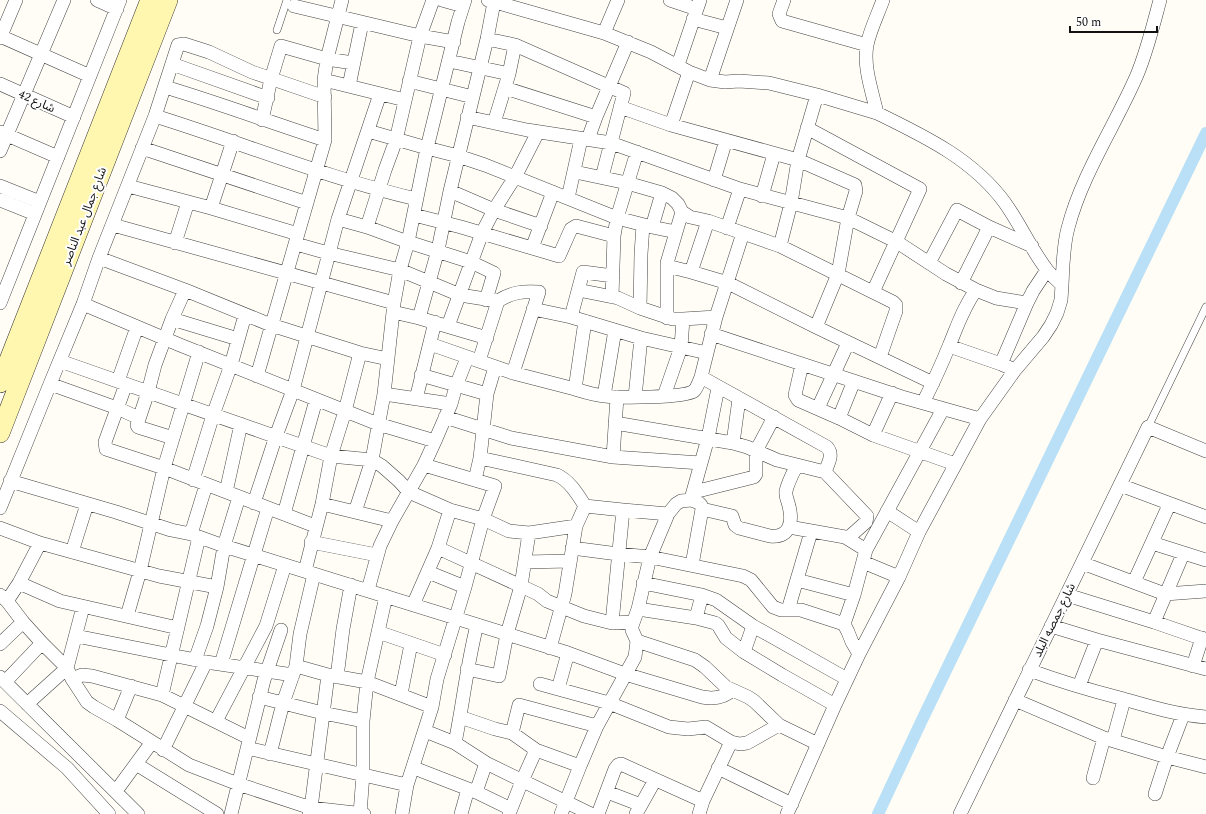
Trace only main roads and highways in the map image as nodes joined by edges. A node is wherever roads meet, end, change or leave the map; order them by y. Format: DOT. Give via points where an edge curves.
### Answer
graph roads {
  1 [pos="150,0"];
  2 [pos="168,0"];
  3 [pos="0,383"];
  4 [pos="0,433"];
  1 -- 3 [label="main road, شارع جمال عبد الناصر"];
  2 -- 4 [label="main road, شارع جمال عبد الناصر"];
}
